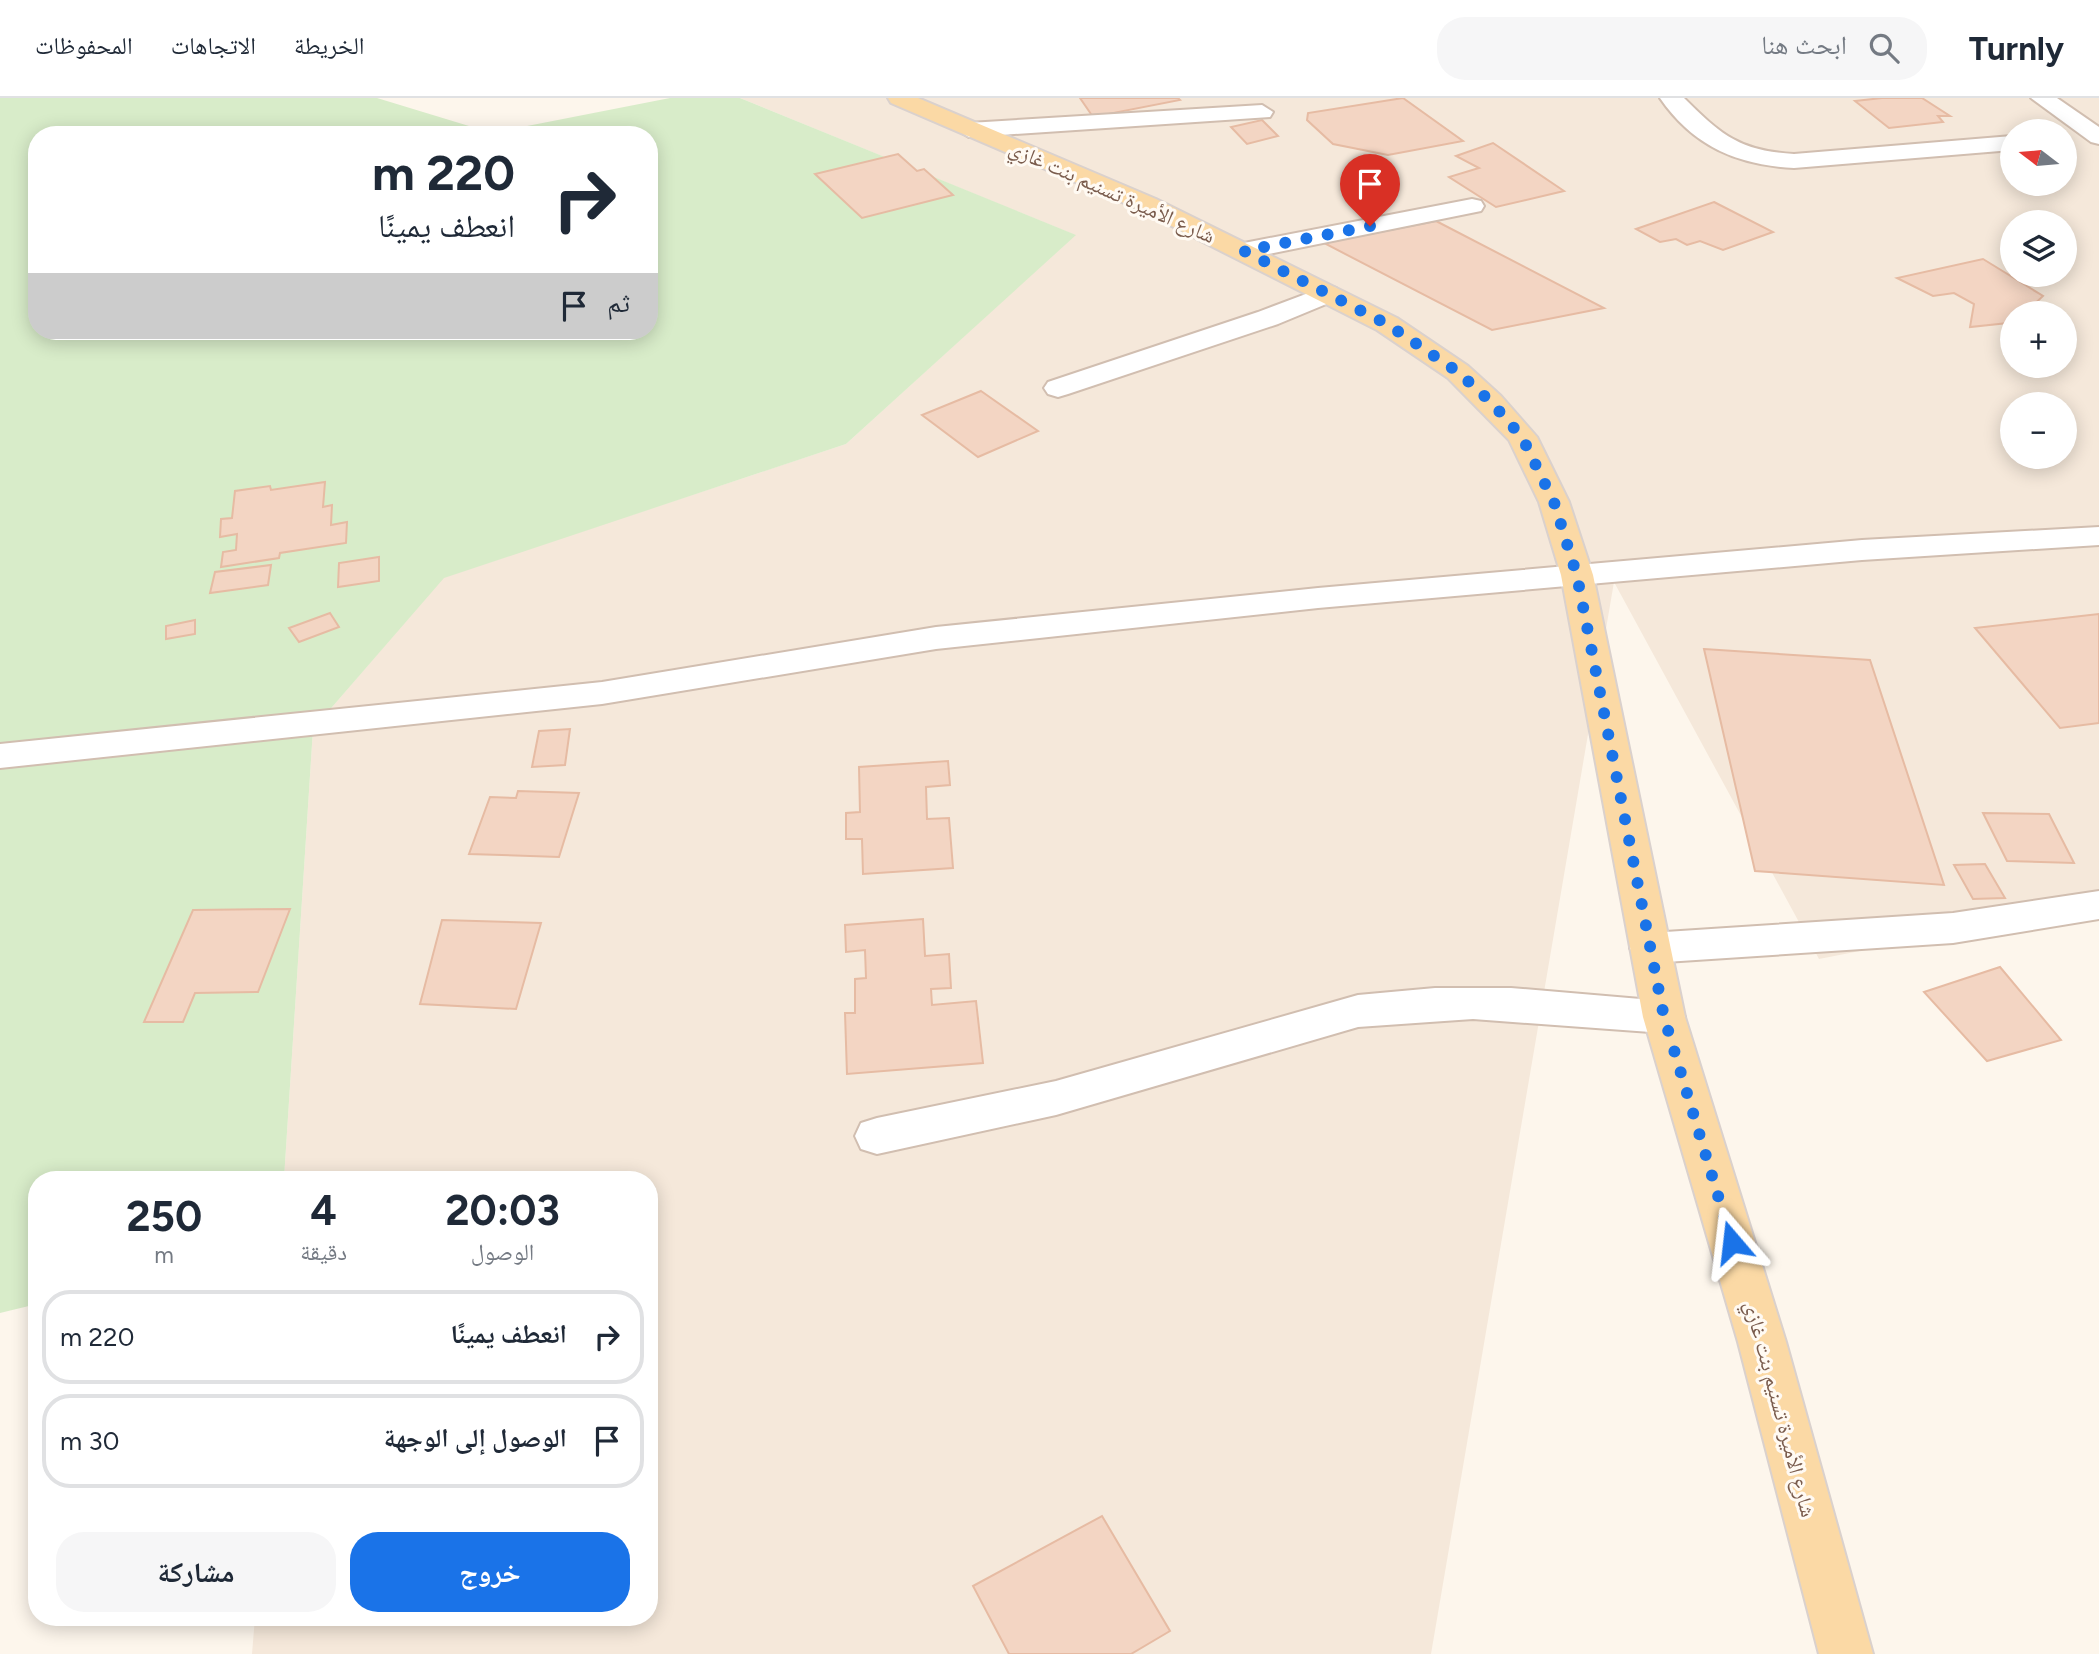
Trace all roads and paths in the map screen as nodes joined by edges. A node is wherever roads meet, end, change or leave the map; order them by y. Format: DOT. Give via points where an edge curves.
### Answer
graph roads {
  1 [pos="899,98"];
  2 [pos="1671,98"];
  3 [pos="2042,98"];
  4 [pos="1262,113"];
  5 [pos="969,130"];
  6 [pos="2099,137"];
  7 [pos="2077,139"];
  8 [pos="2000,145"];
  9 [pos="1472,206"];
  10 [pos="1244,251"];
  11 [pos="1327,295"];
  12 [pos="1058,388"];
  13 [pos="2099,536"];
  14 [pos="1577,576"];
  15 [pos="0,756"];
  16 [pos="2099,905"];
  17 [pos="1650,948"];
  18 [pos="1664,1017"];
  19 [pos="877,1136"];
  20 [pos="1846,1654"];
  1 -- 5 [label="main road, شارع الأميرة تسنيم بنت غازي"];
  2 -- 8 [label="street" via="1723,146 1761,160"];
  3 -- 6 [label="street"];
  4 -- 5 [label="street"];
  5 -- 10 [label="main road, شارع الأميرة تسنيم بنت غازي" via="1147,204"];
  6 -- 7 [label="street"];
  9 -- 10 [label="street"];
  10 -- 11 [label="main road, شارع الأميرة تسنيم بنت غازي"];
  11 -- 12 [label="street"];
  11 -- 14 [label="main road, شارع الأميرة تسنيم بنت غازي" via="1387,324 1458,372 1491,402 1522,437 1549,491"];
  13 -- 14 [label="street" via="1862,550"];
  14 -- 15 [label="street" via="936,638 602,693"];
  14 -- 17 [label="main road, شارع الأميرة تسنيم بنت غازي"];
  16 -- 17 [label="street" via="1953,928"];
  17 -- 18 [label="main road, شارع الأميرة تسنيم بنت غازي"];
  18 -- 19 [label="street" via="1470,1002 1397,1004 1358,1011 1056,1098"];
  18 -- 20 [label="main road, شارع الأميرة تسنيم بنت غازي" via="1762,1342"];
}
